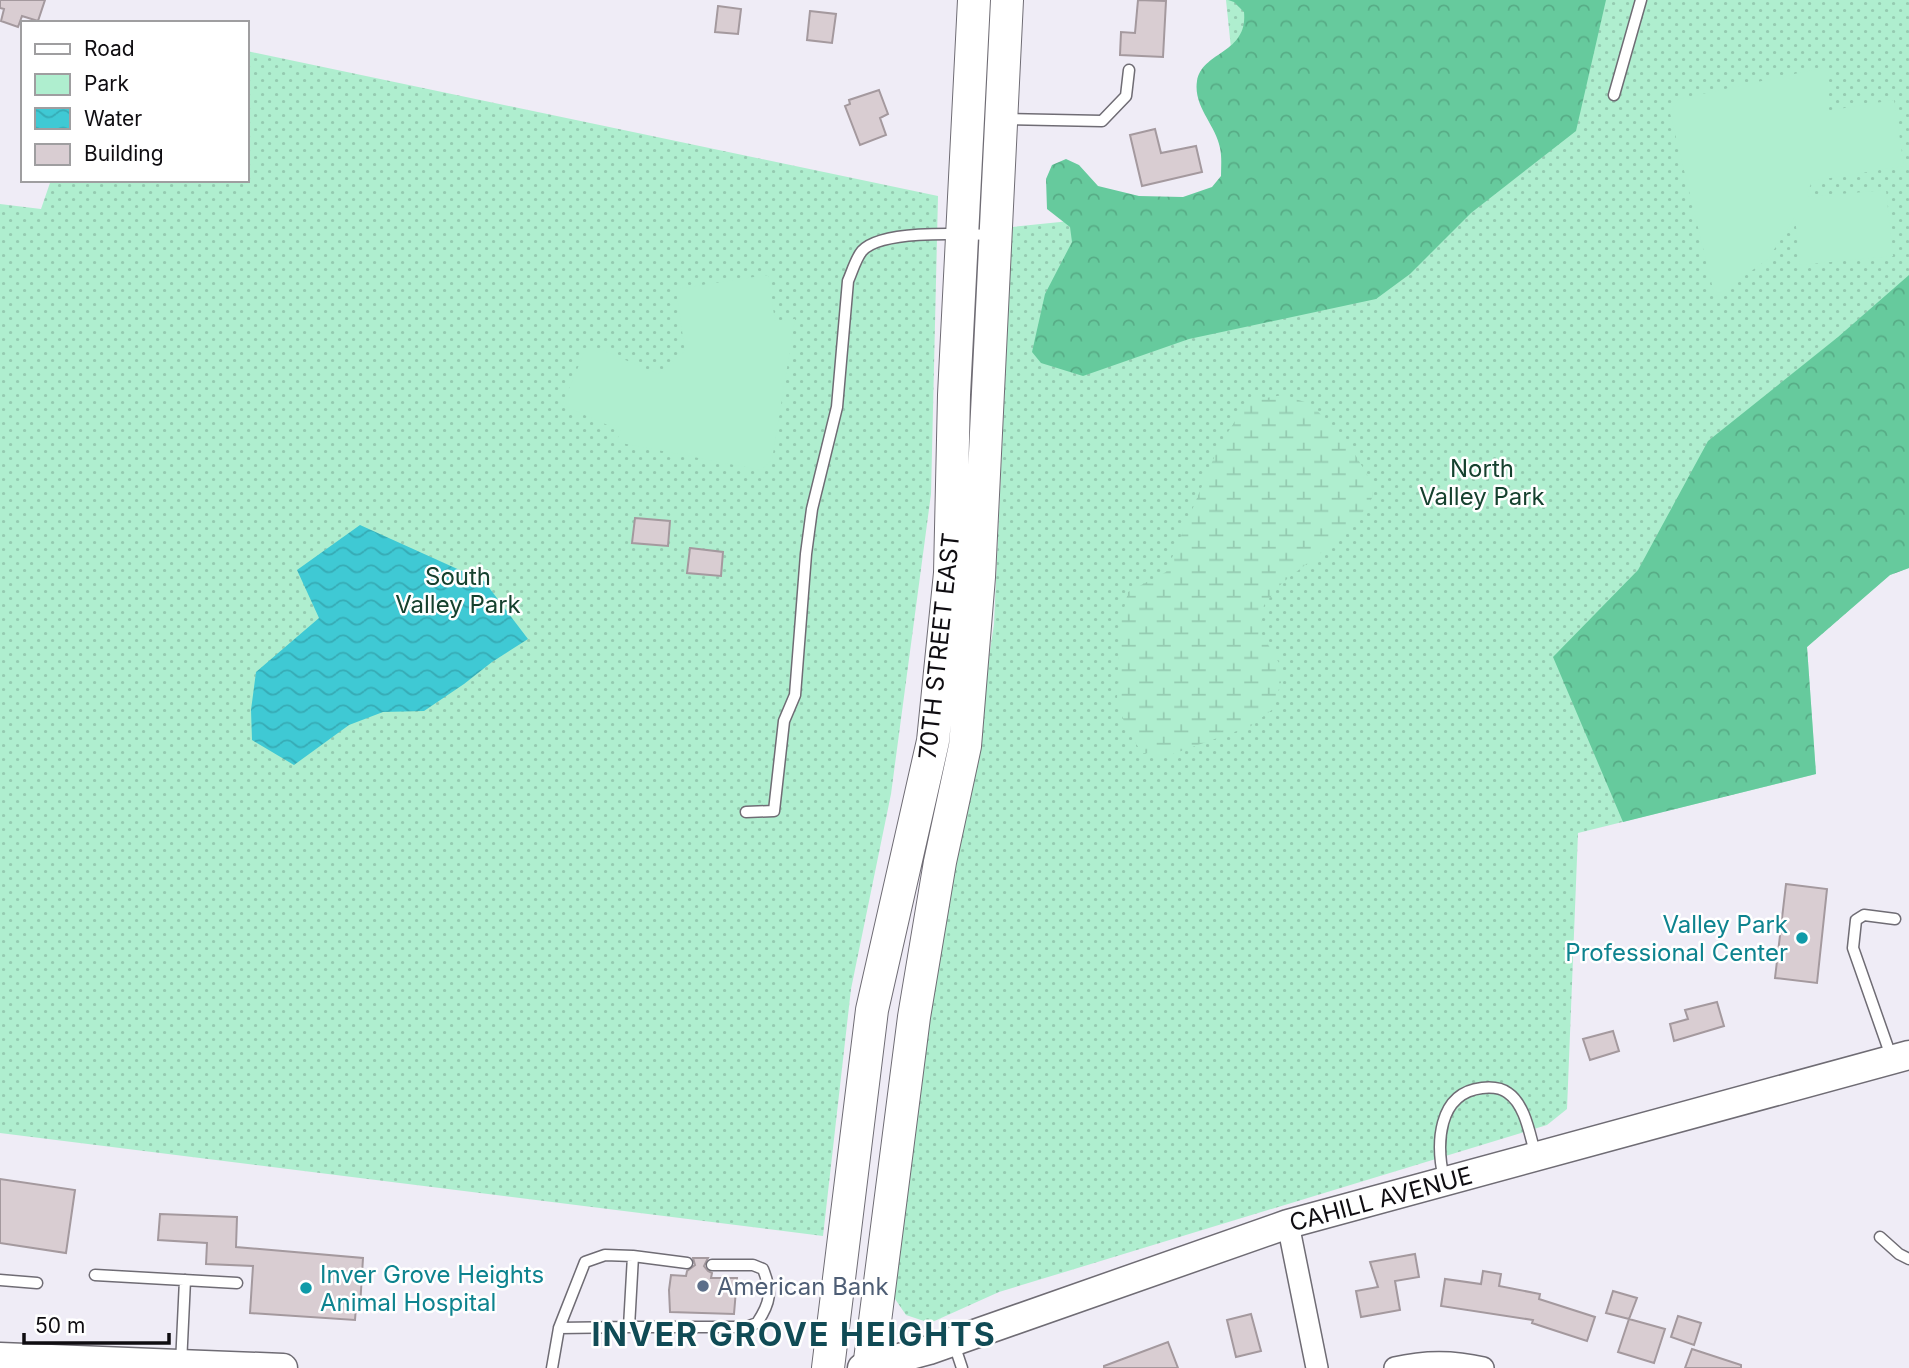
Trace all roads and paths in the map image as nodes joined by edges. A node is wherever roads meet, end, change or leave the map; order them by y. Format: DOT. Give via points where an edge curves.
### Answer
graph roads {
  1 [pos="974,0"];
  2 [pos="1007,0"];
  3 [pos="1641,0"];
  4 [pos="1129,70"];
  5 [pos="1614,95"];
  6 [pos="1001,119"];
  7 [pos="963,234"];
  8 [pos="996,235"];
  9 [pos="746,812"];
  10 [pos="1895,919"];
  11 [pos="1900,1057"];
  12 [pos="1536,1156"];
  13 [pos="1444,1181"];
  14 [pos="1288,1224"];
  15 [pos="1880,1237"];
  16 [pos="633,1256"];
  17 [pos="1909,1259"];
  18 [pos="687,1263"];
  19 [pos="712,1265"];
  20 [pos="95,1275"];
  21 [pos="0,1280"];
  22 [pos="185,1280"];
  23 [pos="37,1283"];
  24 [pos="237,1283"];
  25 [pos="629,1327"];
  26 [pos="559,1328"];
  27 [pos="953,1341"];
  28 [pos="0,1357"];
  29 [pos="181,1364"];
  30 [pos="867,1367"];
  31 [pos="283,1368"];
  32 [pos="552,1368"];
  33 [pos="828,1368"];
  34 [pos="962,1368"];
  35 [pos="1317,1368"];
  36 [pos="1395,1368"];
  37 [pos="1483,1368"];
  1 -- 7 [label="main road, 70TH STREET EAST"];
  2 -- 6 [label="main road, 70TH STREET EAST"];
  3 -- 5 [label="lane"];
  4 -- 6 [label="lane" via="1126,96 1102,121"];
  6 -- 8 [label="main road, 70TH STREET EAST"];
  7 -- 8 [label="lane"];
  7 -- 9 [label="lane" via="911,235 876,242 862,250 848,281 837,407 812,509 795,695 784,721 774,811"];
  7 -- 33 [label="main road, 70TH STREET EAST" via="950,573 933,741 872,1010"];
  8 -- 30 [label="main road, 70TH STREET EAST" via="980,563 965,746 914,1017"];
  10 -- 11 [label="lane" via="1864,915 1856,920 1853,948"];
  11 -- 12 [label="street, CAHILL AVENUE"];
  12 -- 13 [label="street, CAHILL AVENUE"];
  12 -- 13 [label="lane" via="1519,1106 1508,1093 1493,1087 1476,1089 1459,1097 1446,1112 1439,1160"];
  13 -- 14 [label="street, CAHILL AVENUE"];
  14 -- 27 [label="street, CAHILL AVENUE"];
  14 -- 35 [label="street"];
  15 -- 17 [label="lane"];
  16 -- 18 [label="lane"];
  16 -- 25 [label="lane"];
  16 -- 26 [label="lane" via="605,1255 585,1262"];
  19 -- 25 [label="lane" via="763,1269 770,1286 768,1307 757,1323 746,1327"];
  20 -- 22 [label="lane"];
  21 -- 23 [label="lane"];
  22 -- 24 [label="lane"];
  22 -- 29 [label="lane"];
  25 -- 26 [label="lane"];
  26 -- 32 [label="lane"];
  27 -- 30 [label="street, CAHILL AVENUE"];
  27 -- 34 [label="lane"];
  28 -- 29 [label="street"];
  29 -- 31 [label="street"];
  36 -- 37 [label="street" via="1458,1362"];
}
